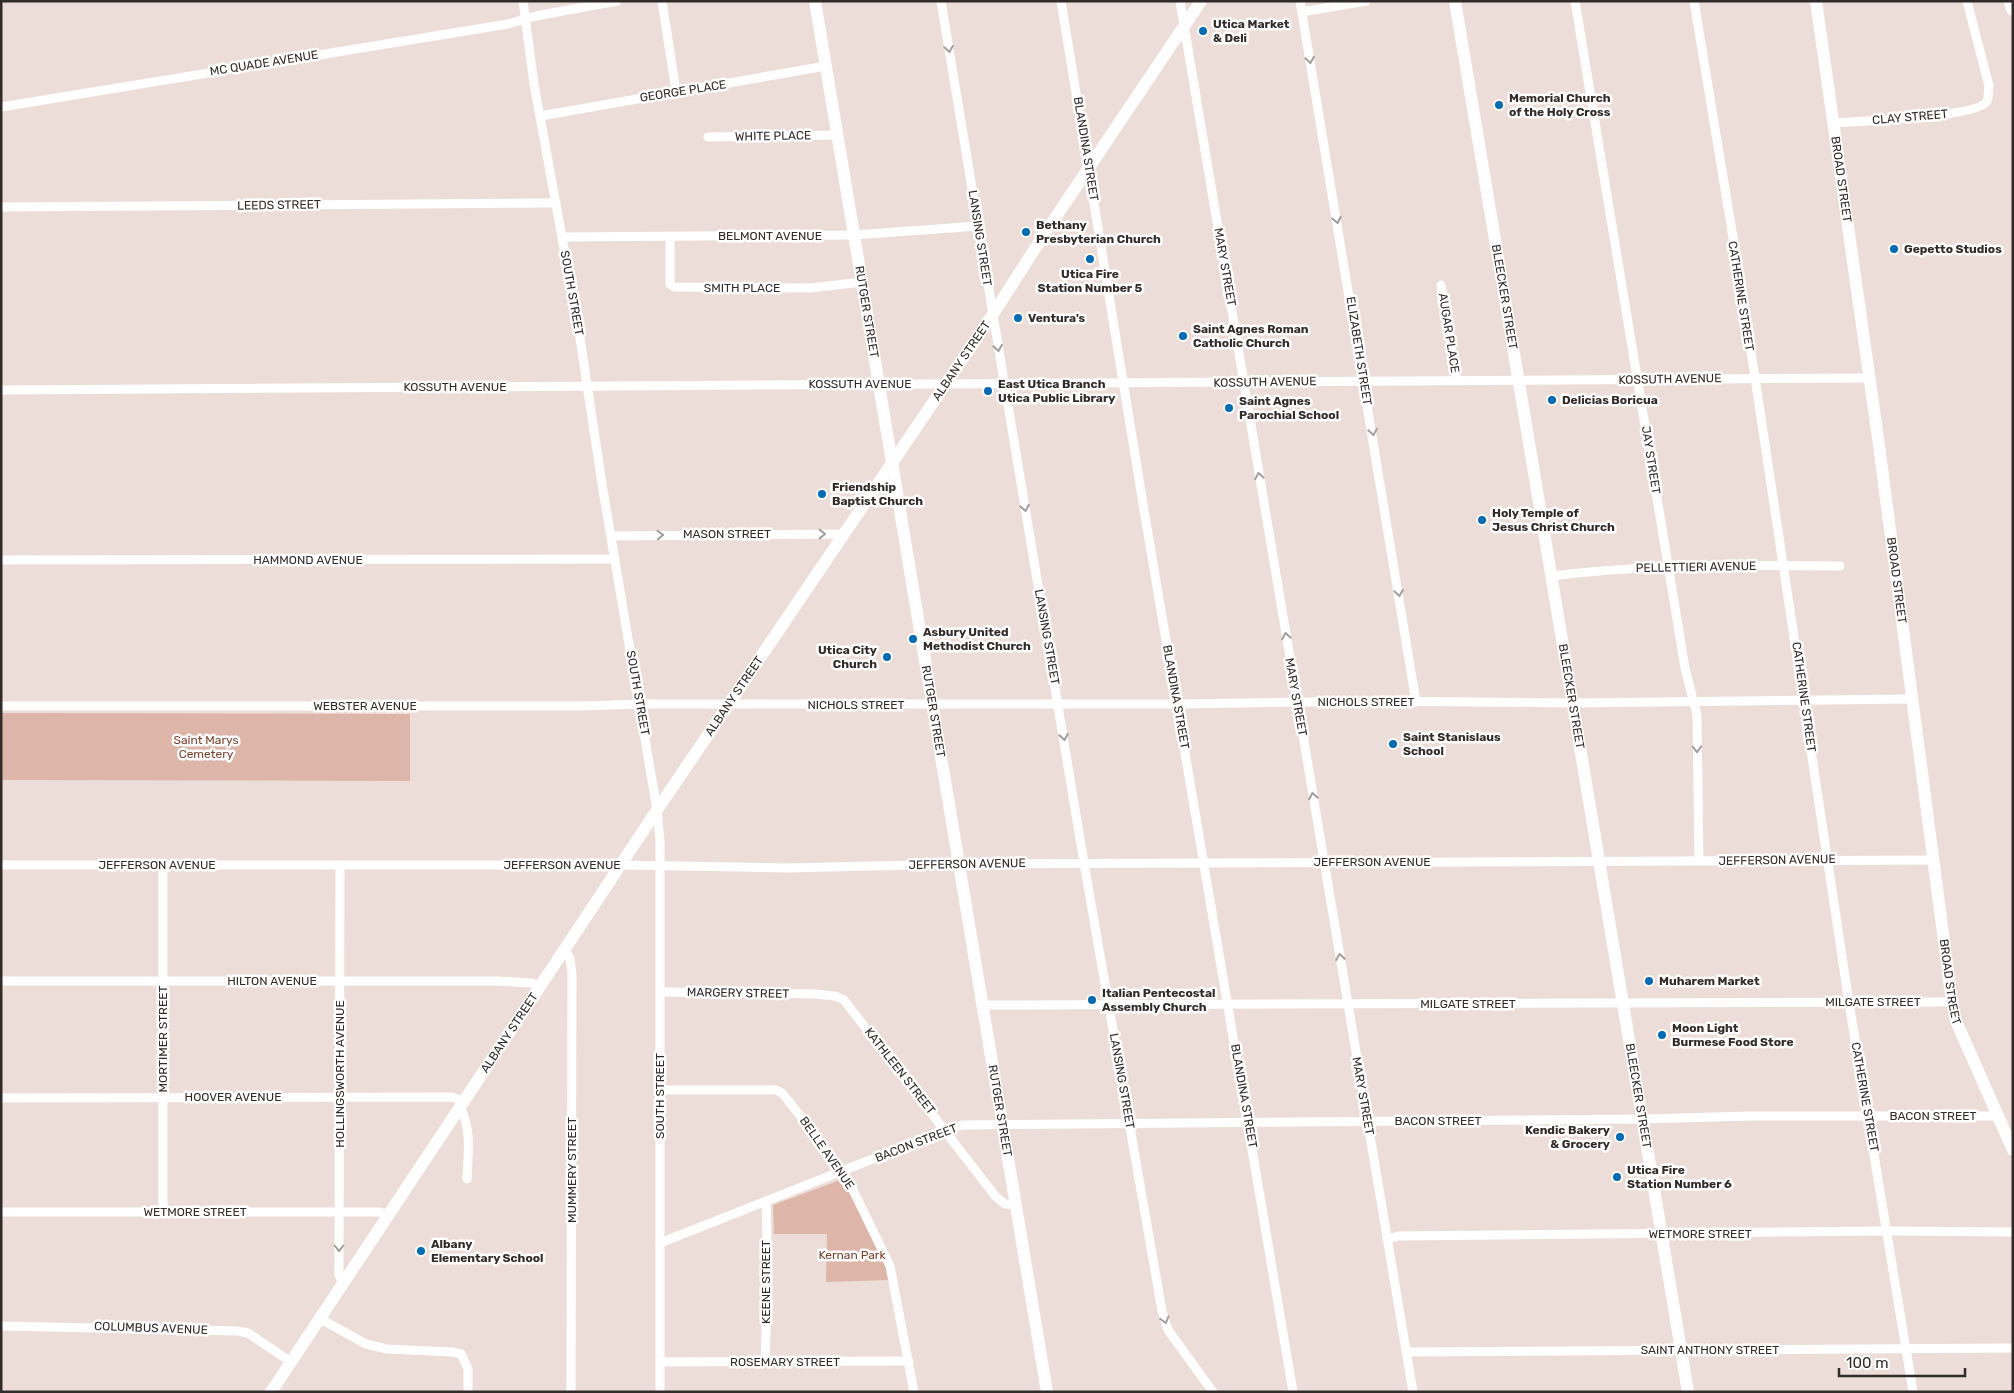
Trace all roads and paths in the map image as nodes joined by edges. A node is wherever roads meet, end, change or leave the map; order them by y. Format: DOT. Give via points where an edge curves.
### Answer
graph roads {
  1 [pos="523,1"];
  2 [pos="617,1"];
  3 [pos="662,1"];
  4 [pos="815,1"];
  5 [pos="941,1"];
  6 [pos="1061,1"];
  7 [pos="1180,1"];
  8 [pos="1201,1"];
  9 [pos="1300,1"];
  10 [pos="1366,1"];
  11 [pos="1455,1"];
  12 [pos="1575,1"];
  13 [pos="1694,1"];
  14 [pos="1816,1"];
  15 [pos="1967,1"];
  16 [pos="2011,1"];
  17 [pos="2013,9"];
  18 [pos="1302,12"];
  19 [pos="526,19"];
  20 [pos="1184,25"];
  21 [pos="826,66"];
  22 [pos="676,91"];
  23 [pos="1,107"];
  24 [pos="540,116"];
  25 [pos="1834,123"];
  26 [pos="838,135"];
  27 [pos="708,137"];
  28 [pos="1089,170"];
  29 [pos="556,203"];
  30 [pos="1,207"];
  31 [pos="978,226"];
  32 [pos="854,235"];
  33 [pos="562,237"];
  34 [pos="670,237"];
  35 [pos="862,282"];
  36 [pos="1441,284"];
  37 [pos="992,314"];
  38 [pos="1755,378"];
  39 [pos="1868,378"];
  40 [pos="1364,380"];
  41 [pos="1639,380"];
  42 [pos="1457,381"];
  43 [pos="1518,381"];
  44 [pos="1004,383"];
  45 [pos="1124,383"];
  46 [pos="1244,383"];
  47 [pos="879,384"];
  48 [pos="946,384"];
  49 [pos="587,386"];
  50 [pos="1,390"];
  51 [pos="892,462"];
  52 [pos="843,534"];
  53 [pos="611,536"];
  54 [pos="615,559"];
  55 [pos="1,560"];
  56 [pos="1784,566"];
  57 [pos="1840,566"];
  58 [pos="1669,567"];
  59 [pos="1552,576"];
  60 [pos="1804,699"];
  61 [pos="1912,699"];
  62 [pos="1694,700"];
  63 [pos="1297,702"];
  64 [pos="1416,702"];
  65 [pos="1573,703"];
  66 [pos="640,704"];
  67 [pos="730,704"];
  68 [pos="932,704"];
  69 [pos="1058,704"];
  70 [pos="1178,704"];
  71 [pos="1,706"];
  72 [pos="657,810"];
  73 [pos="1827,860"];
  74 [pos="1932,860"];
  75 [pos="1699,861"];
  76 [pos="1204,862"];
  77 [pos="1324,862"];
  78 [pos="1600,862"];
  79 [pos="1084,863"];
  80 [pos="959,864"];
  81 [pos="1,865"];
  82 [pos="163,865"];
  83 [pos="340,865"];
  84 [pos="620,865"];
  85 [pos="659,866"];
  86 [pos="565,950"];
  87 [pos="1,981"];
  88 [pos="163,981"];
  89 [pos="340,981"];
  90 [pos="541,987"];
  91 [pos="660,992"];
  92 [pos="815,994"];
  93 [pos="1849,1002"];
  94 [pos="1952,1002"];
  95 [pos="1623,1004"];
  96 [pos="983,1005"];
  97 [pos="1109,1005"];
  98 [pos="1228,1005"];
  99 [pos="1348,1005"];
  100 [pos="660,1090"];
  101 [pos="163,1096"];
  102 [pos="341,1096"];
  103 [pos="1,1098"];
  104 [pos="462,1104"];
  105 [pos="1998,1116"];
  106 [pos="1868,1117"];
  107 [pos="1643,1119"];
  108 [pos="1368,1121"];
  109 [pos="1248,1122"];
  110 [pos="1129,1123"];
  111 [pos="1002,1125"];
  112 [pos="946,1130"];
  113 [pos="2013,1150"];
  114 [pos="841,1171"];
  115 [pos="467,1179"];
  116 [pos="766,1201"];
  117 [pos="1016,1205"];
  118 [pos="1,1212"];
  119 [pos="163,1212"];
  120 [pos="340,1212"];
  121 [pos="388,1214"];
  122 [pos="1888,1231"];
  123 [pos="2013,1232"];
  124 [pos="1662,1234"];
  125 [pos="1387,1239"];
  126 [pos="660,1242"];
  127 [pos="343,1283"];
  128 [pos="319,1318"];
  129 [pos="1,1326"];
  130 [pos="2013,1348"];
  131 [pos="1907,1349"];
  132 [pos="1681,1350"];
  133 [pos="1407,1352"];
  134 [pos="909,1361"];
  135 [pos="291,1362"];
  136 [pos="661,1362"];
  137 [pos="765,1362"];
  138 [pos="271,1392"];
  139 [pos="468,1392"];
  140 [pos="572,1392"];
  141 [pos="660,1392"];
  142 [pos="914,1392"];
  143 [pos="1047,1392"];
  144 [pos="1213,1392"];
  145 [pos="1293,1392"];
  146 [pos="1413,1392"];
  147 [pos="1688,1392"];
  148 [pos="1913,1392"];
  1 -- 19 [label="street, SOUTH STREET"];
  2 -- 19 [label="street, MC QUADE AVENUE"];
  3 -- 22 [label="street"];
  4 -- 21 [label="street, RUTGER STREET"];
  5 -- 31 [label="street, LANSING STREET, one-way"];
  6 -- 28 [label="street, BLANDINA STREET"];
  7 -- 20 [label="street, MARY STREET"];
  8 -- 20 [label="street, ALBANY STREET"];
  9 -- 18 [label="street, ELIZABETH STREET"];
  10 -- 18 [label="street"];
  11 -- 43 [label="street, BLEECKER STREET"];
  12 -- 41 [label="street, JAY STREET"];
  13 -- 38 [label="street, CATHERINE STREET"];
  14 -- 25 [label="street, BROAD STREET"];
  15 -- 25 [label="street, CLAY STREET" via="1989,86 1988,99 1984,104 1973,111"];
  16 -- 17 [label="main road"];
  18 -- 40 [label="street, ELIZABETH STREET, one-way"];
  19 -- 23 [label="street, MC QUADE AVENUE"];
  19 -- 24 [label="street, SOUTH STREET"];
  20 -- 28 [label="street, ALBANY STREET"];
  20 -- 46 [label="street, MARY STREET"];
  21 -- 22 [label="street, GEORGE PLACE"];
  21 -- 26 [label="street, RUTGER STREET"];
  22 -- 24 [label="street, GEORGE PLACE"];
  24 -- 29 [label="street, SOUTH STREET"];
  25 -- 39 [label="street, BROAD STREET"];
  26 -- 27 [label="street, WHITE PLACE"];
  26 -- 32 [label="street, RUTGER STREET"];
  28 -- 37 [label="street, ALBANY STREET"];
  28 -- 45 [label="street, BLANDINA STREET"];
  29 -- 30 [label="street, LEEDS STREET"];
  29 -- 33 [label="street, SOUTH STREET"];
  31 -- 32 [label="street, BELMONT AVENUE"];
  31 -- 37 [label="street, LANSING STREET"];
  32 -- 34 [label="street, BELMONT AVENUE"];
  32 -- 35 [label="street, RUTGER STREET"];
  33 -- 34 [label="street, BELMONT AVENUE"];
  33 -- 49 [label="street, SOUTH STREET"];
  34 -- 35 [label="street, SMITH PLACE" via="670,284 674,288 810,288"];
  35 -- 47 [label="street, RUTGER STREET"];
  36 -- 42 [label="street, AUGAR PLACE"];
  37 -- 44 [label="street, LANSING STREET, one-way"];
  37 -- 48 [label="street, ALBANY STREET"];
  38 -- 39 [label="street, KOSSUTH AVENUE"];
  38 -- 41 [label="street, KOSSUTH AVENUE"];
  38 -- 56 [label="street, CATHERINE STREET"];
  39 -- 61 [label="street, BROAD STREET"];
  40 -- 42 [label="street, KOSSUTH AVENUE"];
  40 -- 46 [label="street, KOSSUTH AVENUE"];
  40 -- 64 [label="street, ELIZABETH STREET, one-way"];
  41 -- 43 [label="street, KOSSUTH AVENUE"];
  41 -- 58 [label="street, JAY STREET"];
  42 -- 43 [label="street, KOSSUTH AVENUE"];
  43 -- 59 [label="street, BLEECKER STREET"];
  44 -- 45 [label="street, KOSSUTH AVENUE"];
  44 -- 48 [label="street, KOSSUTH AVENUE"];
  44 -- 69 [label="street, LANSING STREET, one-way"];
  45 -- 46 [label="street, KOSSUTH AVENUE"];
  45 -- 70 [label="street, BLANDINA STREET"];
  63 -- 46 [label="street, MARY STREET, one-way"];
  47 -- 48 [label="street, KOSSUTH AVENUE"];
  47 -- 49 [label="street, KOSSUTH AVENUE"];
  47 -- 51 [label="street, RUTGER STREET"];
  48 -- 51 [label="street, ALBANY STREET"];
  49 -- 50 [label="street, KOSSUTH AVENUE"];
  49 -- 53 [label="street, SOUTH STREET"];
  51 -- 52 [label="street, ALBANY STREET"];
  51 -- 68 [label="street, RUTGER STREET"];
  53 -- 52 [label="street, MASON STREET, one-way"];
  52 -- 67 [label="street, ALBANY STREET"];
  53 -- 54 [label="street, SOUTH STREET"];
  54 -- 55 [label="street, HAMMOND AVENUE"];
  54 -- 66 [label="street, SOUTH STREET"];
  56 -- 57 [label="street, PELLETTIERI AVENUE"];
  56 -- 58 [label="street, PELLETTIERI AVENUE"];
  56 -- 60 [label="street, CATHERINE STREET"];
  58 -- 59 [label="street, PELLETTIERI AVENUE"];
  58 -- 62 [label="street, JAY STREET" via="1685,668"];
  59 -- 65 [label="street, BLEECKER STREET"];
  60 -- 61 [label="street, NICHOLS STREET"];
  60 -- 62 [label="street, NICHOLS STREET"];
  60 -- 73 [label="street, CATHERINE STREET"];
  61 -- 74 [label="street, BROAD STREET"];
  62 -- 65 [label="street, NICHOLS STREET"];
  62 -- 75 [label="street, JAY STREET, one-way" via="1697,715"];
  63 -- 64 [label="street, NICHOLS STREET"];
  63 -- 70 [label="street, NICHOLS STREET"];
  77 -- 63 [label="street, MARY STREET, one-way"];
  64 -- 65 [label="street, NICHOLS STREET"];
  65 -- 78 [label="street, BLEECKER STREET"];
  66 -- 67 [label="street, WEBSTER AVENUE"];
  66 -- 71 [label="street, WEBSTER AVENUE"];
  66 -- 72 [label="street, SOUTH STREET"];
  67 -- 68 [label="street, NICHOLS STREET"];
  67 -- 72 [label="street, ALBANY STREET"];
  68 -- 69 [label="street, NICHOLS STREET"];
  68 -- 80 [label="street, RUTGER STREET"];
  69 -- 70 [label="street, NICHOLS STREET"];
  69 -- 79 [label="street, LANSING STREET, one-way"];
  70 -- 76 [label="street, BLANDINA STREET"];
  72 -- 84 [label="street, ALBANY STREET"];
  72 -- 85 [label="street, SOUTH STREET"];
  73 -- 74 [label="street, JEFFERSON AVENUE"];
  73 -- 75 [label="street, JEFFERSON AVENUE"];
  73 -- 93 [label="street, CATHERINE STREET"];
  74 -- 94 [label="street, BROAD STREET"];
  75 -- 78 [label="street, JEFFERSON AVENUE"];
  76 -- 77 [label="street, JEFFERSON AVENUE"];
  76 -- 79 [label="street, JEFFERSON AVENUE"];
  76 -- 98 [label="street, BLANDINA STREET"];
  77 -- 78 [label="street, JEFFERSON AVENUE"];
  99 -- 77 [label="street, MARY STREET, one-way"];
  78 -- 95 [label="street, BLEECKER STREET"];
  79 -- 80 [label="street, JEFFERSON AVENUE"];
  79 -- 97 [label="street, LANSING STREET"];
  80 -- 85 [label="street, JEFFERSON AVENUE" via="787,868"];
  80 -- 96 [label="street, RUTGER STREET"];
  81 -- 82 [label="street, JEFFERSON AVENUE"];
  82 -- 83 [label="street, JEFFERSON AVENUE"];
  82 -- 88 [label="street, MORTIMER STREET"];
  83 -- 84 [label="street, JEFFERSON AVENUE"];
  83 -- 89 [label="street, HOLLINGSWORTH AVENUE"];
  84 -- 85 [label="street, JEFFERSON AVENUE"];
  84 -- 86 [label="street, ALBANY STREET"];
  85 -- 91 [label="street, SOUTH STREET"];
  86 -- 90 [label="street, ALBANY STREET"];
  86 -- 140 [label="street, MUMMERY STREET" via="570,958 572,974"];
  87 -- 88 [label="street, HILTON AVENUE"];
  88 -- 89 [label="street, HILTON AVENUE"];
  88 -- 101 [label="street, MORTIMER STREET"];
  89 -- 90 [label="street, HILTON AVENUE" via="497,981 532,983"];
  89 -- 102 [label="street, HOLLINGSWORTH AVENUE"];
  90 -- 104 [label="street, ALBANY STREET"];
  91 -- 92 [label="street, MARGERY STREET"];
  91 -- 100 [label="street, SOUTH STREET"];
  92 -- 112 [label="street, KATHLEEN STREET" via="844,1000"];
  93 -- 94 [label="street, MILGATE STREET"];
  93 -- 95 [label="street, MILGATE STREET"];
  93 -- 106 [label="street, CATHERINE STREET"];
  94 -- 105 [label="street, BROAD STREET" via="1956,1021"];
  95 -- 99 [label="street, MILGATE STREET"];
  95 -- 107 [label="street, BLEECKER STREET"];
  96 -- 97 [label="street, MILGATE STREET"];
  96 -- 111 [label="street, RUTGER STREET"];
  97 -- 98 [label="street, MILGATE STREET"];
  97 -- 110 [label="street, LANSING STREET"];
  98 -- 99 [label="street, MILGATE STREET"];
  98 -- 109 [label="street, BLANDINA STREET"];
  99 -- 108 [label="street, MARY STREET"];
  100 -- 114 [label="street, BELLE AVENUE" via="776,1090 788,1100"];
  100 -- 126 [label="street, SOUTH STREET"];
  101 -- 102 [label="street, HOOVER AVENUE"];
  101 -- 103 [label="street, HOOVER AVENUE"];
  101 -- 119 [label="street, MORTIMER STREET"];
  102 -- 104 [label="street, HOOVER AVENUE" via="452,1097"];
  102 -- 120 [label="street, HOLLINGSWORTH AVENUE"];
  104 -- 115 [label="street" via="469,1135"];
  104 -- 121 [label="street, ALBANY STREET"];
  105 -- 106 [label="street, BACON STREET"];
  105 -- 113 [label="street, BROAD STREET"];
  106 -- 107 [label="street, BACON STREET"];
  106 -- 122 [label="street, CATHERINE STREET"];
  107 -- 108 [label="street, BACON STREET"];
  107 -- 124 [label="street, BLEECKER STREET"];
  108 -- 109 [label="street, BACON STREET"];
  108 -- 125 [label="street, MARY STREET"];
  109 -- 110 [label="street, BACON STREET"];
  109 -- 145 [label="street, BLANDINA STREET"];
  110 -- 111 [label="street, BACON STREET"];
  110 -- 144 [label="street, LANSING STREET, one-way" via="1162,1311 1168,1330 1181,1351"];
  111 -- 112 [label="street, BACON STREET" via="962,1125"];
  111 -- 117 [label="street, RUTGER STREET"];
  112 -- 114 [label="street, BACON STREET"];
  112 -- 117 [label="street, KATHLEEN STREET" via="996,1197 1005,1204"];
  114 -- 116 [label="street, BACON STREET"];
  114 -- 134 [label="street, BELLE AVENUE" via="890,1266"];
  116 -- 126 [label="street, BACON STREET"];
  116 -- 137 [label="street, KEENE STREET"];
  117 -- 143 [label="street, RUTGER STREET"];
  118 -- 119 [label="street, WETMORE STREET"];
  119 -- 120 [label="street, WETMORE STREET"];
  120 -- 121 [label="street, WETMORE STREET"];
  120 -- 127 [label="street, HOLLINGSWORTH AVENUE, one-way" via="339,1275"];
  121 -- 127 [label="street, ALBANY STREET"];
  122 -- 123 [label="street, WETMORE STREET"];
  122 -- 124 [label="street, WETMORE STREET"];
  122 -- 131 [label="street, CATHERINE STREET"];
  124 -- 125 [label="street, WETMORE STREET" via="1399,1236"];
  124 -- 132 [label="street, BLEECKER STREET"];
  125 -- 133 [label="street, MARY STREET"];
  126 -- 136 [label="street, SOUTH STREET"];
  127 -- 128 [label="street, ALBANY STREET"];
  128 -- 135 [label="street, ALBANY STREET"];
  128 -- 139 [label="street" via="366,1344 387,1349 461,1354 468,1369"];
  129 -- 135 [label="street, COLUMBUS AVENUE" via="237,1330 248,1333"];
  130 -- 131 [label="street, SAINT ANTHONY STREET"];
  131 -- 132 [label="street, SAINT ANTHONY STREET"];
  131 -- 148 [label="street, CATHERINE STREET"];
  132 -- 133 [label="street, SAINT ANTHONY STREET"];
  132 -- 147 [label="street, BLEECKER STREET"];
  133 -- 146 [label="street, MARY STREET"];
  134 -- 137 [label="street, ROSEMARY STREET"];
  134 -- 142 [label="street, BELLE AVENUE"];
  135 -- 138 [label="street, ALBANY STREET"];
  136 -- 137 [label="street, ROSEMARY STREET"];
  136 -- 141 [label="street, SOUTH STREET"];
}
